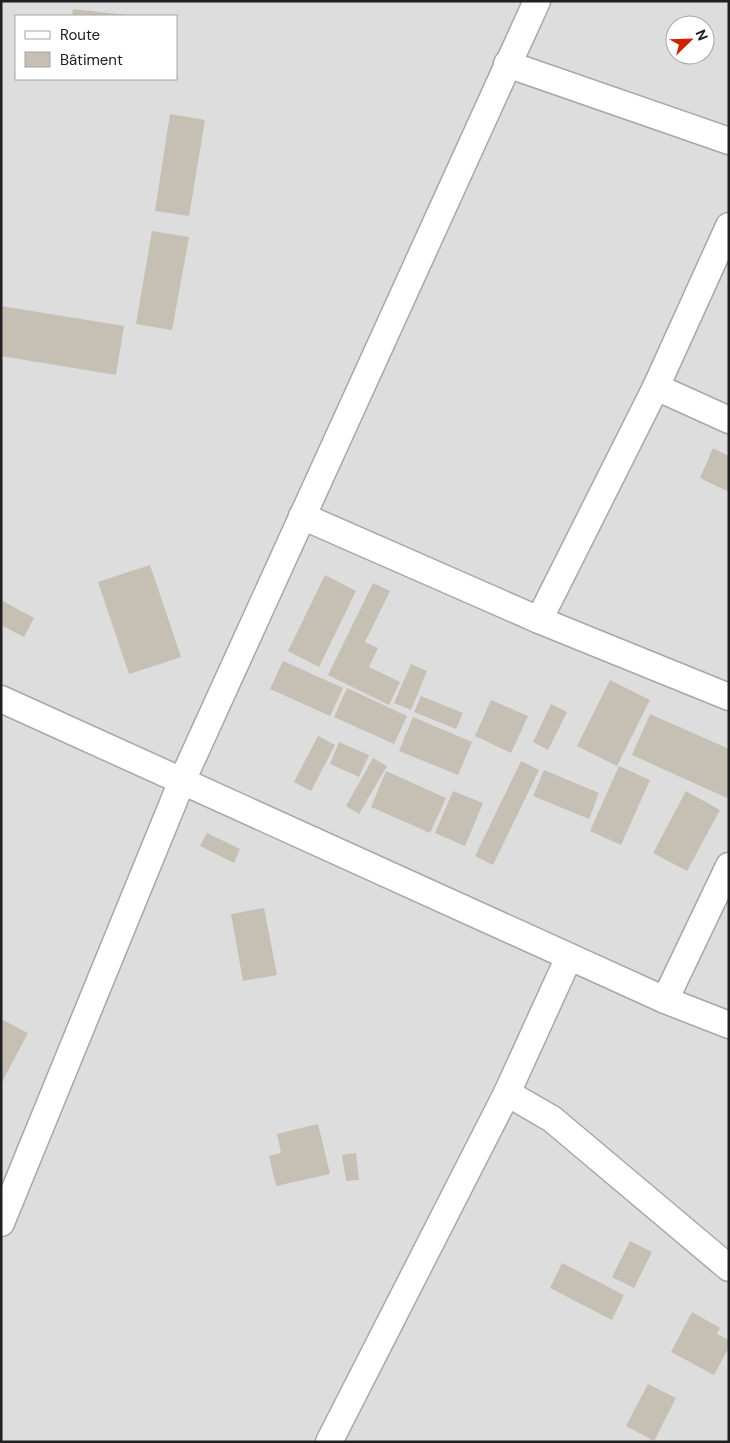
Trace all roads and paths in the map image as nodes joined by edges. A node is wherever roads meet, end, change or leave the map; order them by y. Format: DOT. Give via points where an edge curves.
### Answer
graph roads {
  1 [pos="537,1"];
  2 [pos="507,64"];
  3 [pos="729,141"];
  4 [pos="729,226"];
  5 [pos="656,387"];
  6 [pos="729,420"];
  7 [pos="302,516"];
  8 [pos="539,620"];
  9 [pos="729,697"];
  10 [pos="1,699"];
  11 [pos="182,781"];
  12 [pos="729,866"];
  13 [pos="569,957"];
  14 [pos="665,1000"];
  15 [pos="729,1026"];
  16 [pos="507,1093"];
  17 [pos="1,1223"];
  18 [pos="729,1268"];
  19 [pos="329,1442"];
  1 -- 2 [label="street"];
  2 -- 3 [label="street"];
  2 -- 7 [label="street"];
  4 -- 5 [label="street"];
  5 -- 6 [label="street"];
  5 -- 8 [label="street"];
  7 -- 8 [label="street"];
  7 -- 11 [label="street"];
  8 -- 9 [label="street"];
  10 -- 11 [label="street"];
  11 -- 13 [label="street"];
  11 -- 17 [label="street"];
  12 -- 14 [label="street"];
  13 -- 14 [label="street"];
  13 -- 16 [label="street"];
  14 -- 15 [label="street"];
  16 -- 18 [label="street" via="552,1120"];
  16 -- 19 [label="street"];
}
